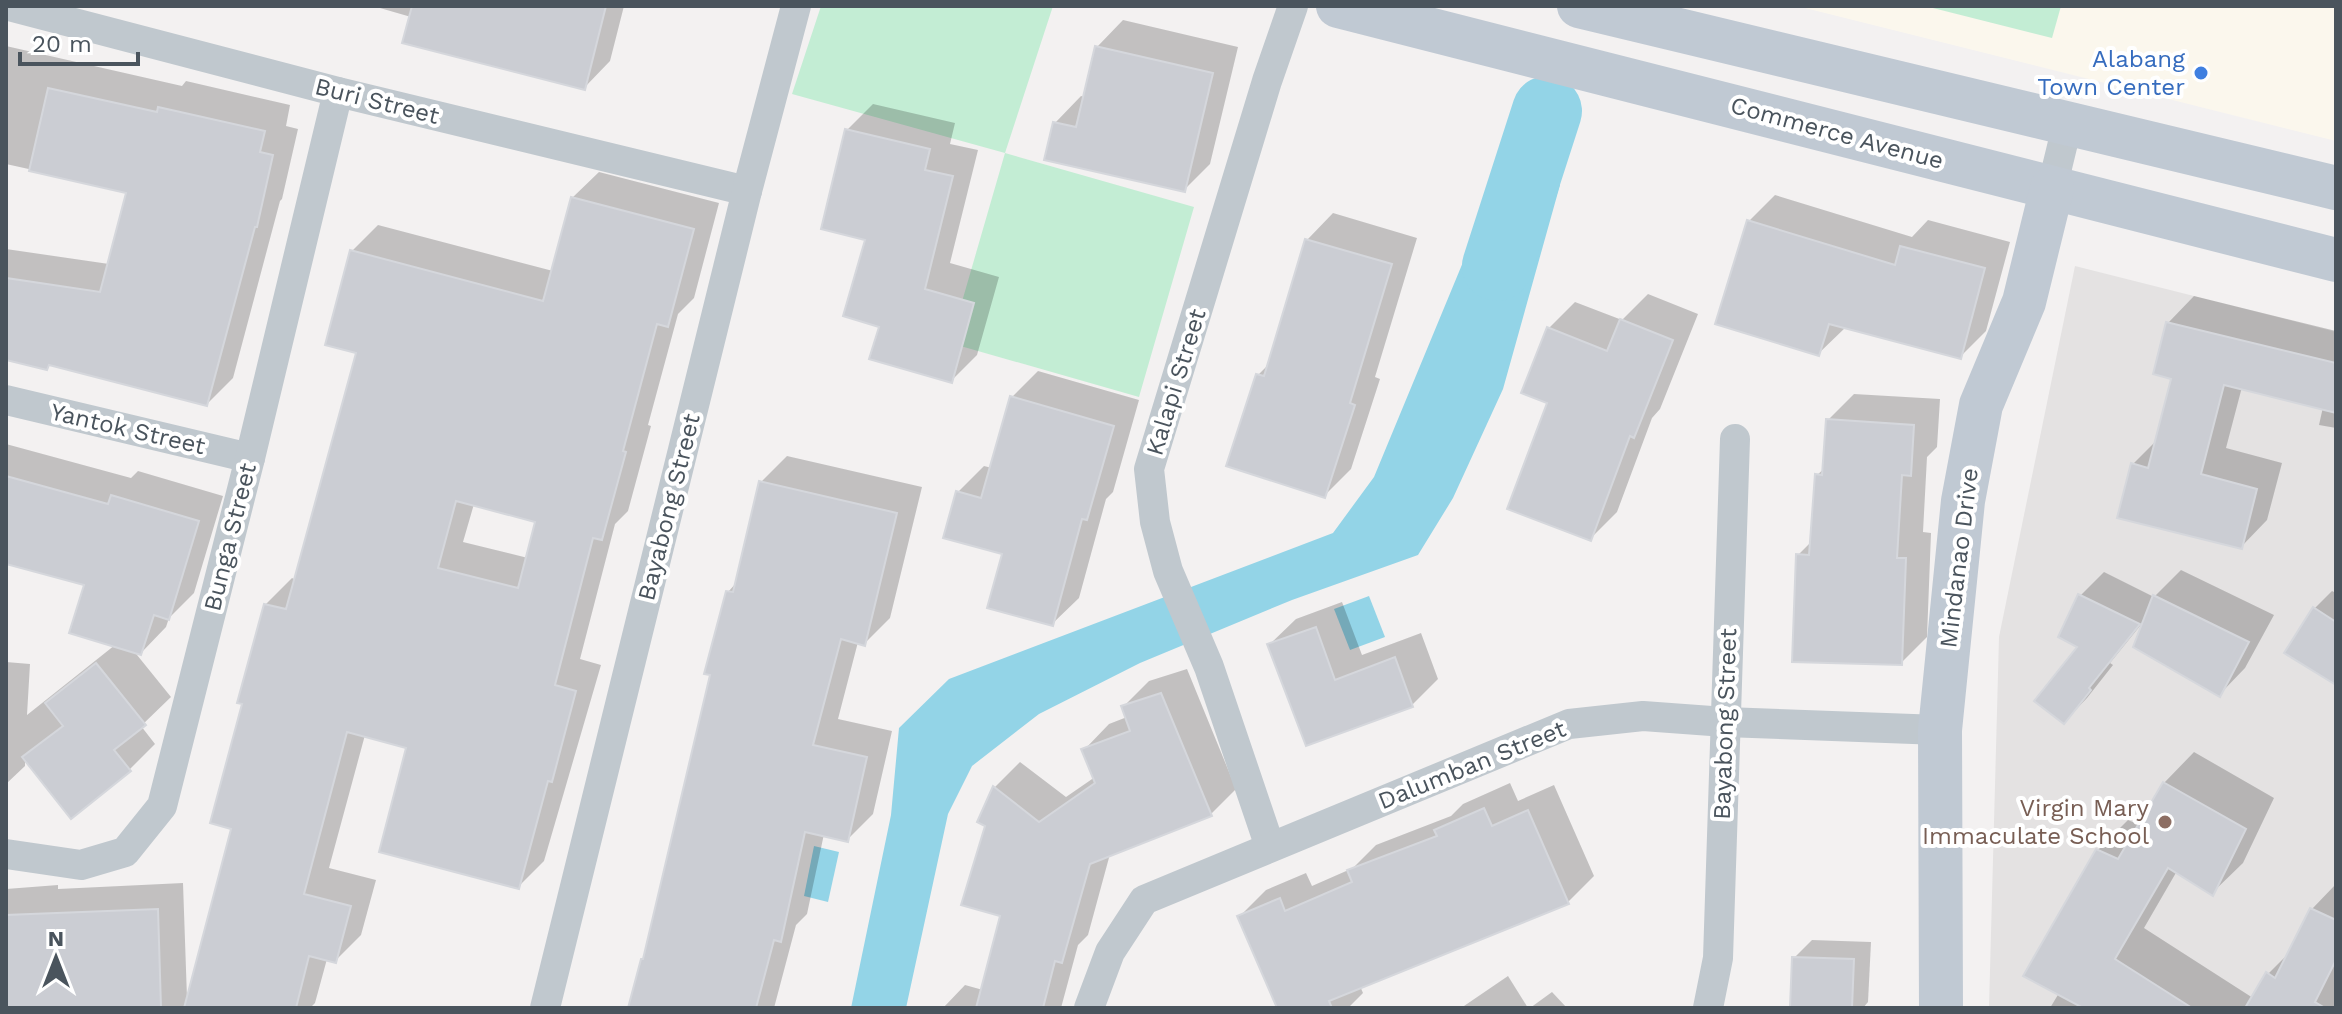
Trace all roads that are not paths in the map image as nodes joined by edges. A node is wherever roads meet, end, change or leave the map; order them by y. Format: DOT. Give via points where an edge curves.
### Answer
graph roads {
  1 [pos="9,6"];
  2 [pos="796,6"];
  3 [pos="1293,6"];
  4 [pos="1338,6"];
  5 [pos="1579,6"];
  6 [pos="1428,17"];
  7 [pos="338,92"];
  8 [pos="2068,122"];
  9 [pos="2052,188"];
  10 [pos="2336,188"];
  11 [pos="747,191"];
  12 [pos="2336,260"];
  13 [pos="6,400"];
  14 [pos="1735,439"];
  15 [pos="250,458"];
  16 [pos="1725,722"];
  17 [pos="1940,730"];
  18 [pos="1270,847"];
  19 [pos="6,854"];
  20 [pos="545,1008"];
  21 [pos="1089,1008"];
  22 [pos="1708,1008"];
  23 [pos="1941,1008"];
  1 -- 7 [label="street, Buri Street"];
  2 -- 11 [label="street, Bayabong Street"];
  3 -- 18 [label="street, Kalapi Street" via="1149,469 1168,571 1209,667"];
  4 -- 6 [label="main road, Commerce Avenue"];
  5 -- 8 [label="main road"];
  6 -- 9 [label="main road, Commerce Avenue"];
  7 -- 11 [label="street, Buri Street"];
  7 -- 15 [label="street, Bunga Street"];
  8 -- 9 [label="street, Mindanao Drive"];
  8 -- 10 [label="main road"];
  9 -- 12 [label="main road, Commerce Avenue"];
  9 -- 17 [label="main road, Mindanao Drive" via="2024,302 1981,405 1963,501"];
  11 -- 20 [label="street, Bayabong Street"];
  13 -- 15 [label="street, Yantok Street"];
  14 -- 16 [label="street, Bayabong Street"];
  15 -- 19 [label="street, Bunga Street" via="162,806 125,852 96,861 81,865"];
  16 -- 17 [label="street, Dalumban Street"];
  16 -- 18 [label="street, Dalumban Street" via="1643,716 1569,724"];
  16 -- 22 [label="street, Bayabong Street" via="1718,958"];
  17 -- 23 [label="main road, Mindanao Drive"];
  18 -- 21 [label="street, Dalumban Street" via="1144,900 1110,952"];
}
